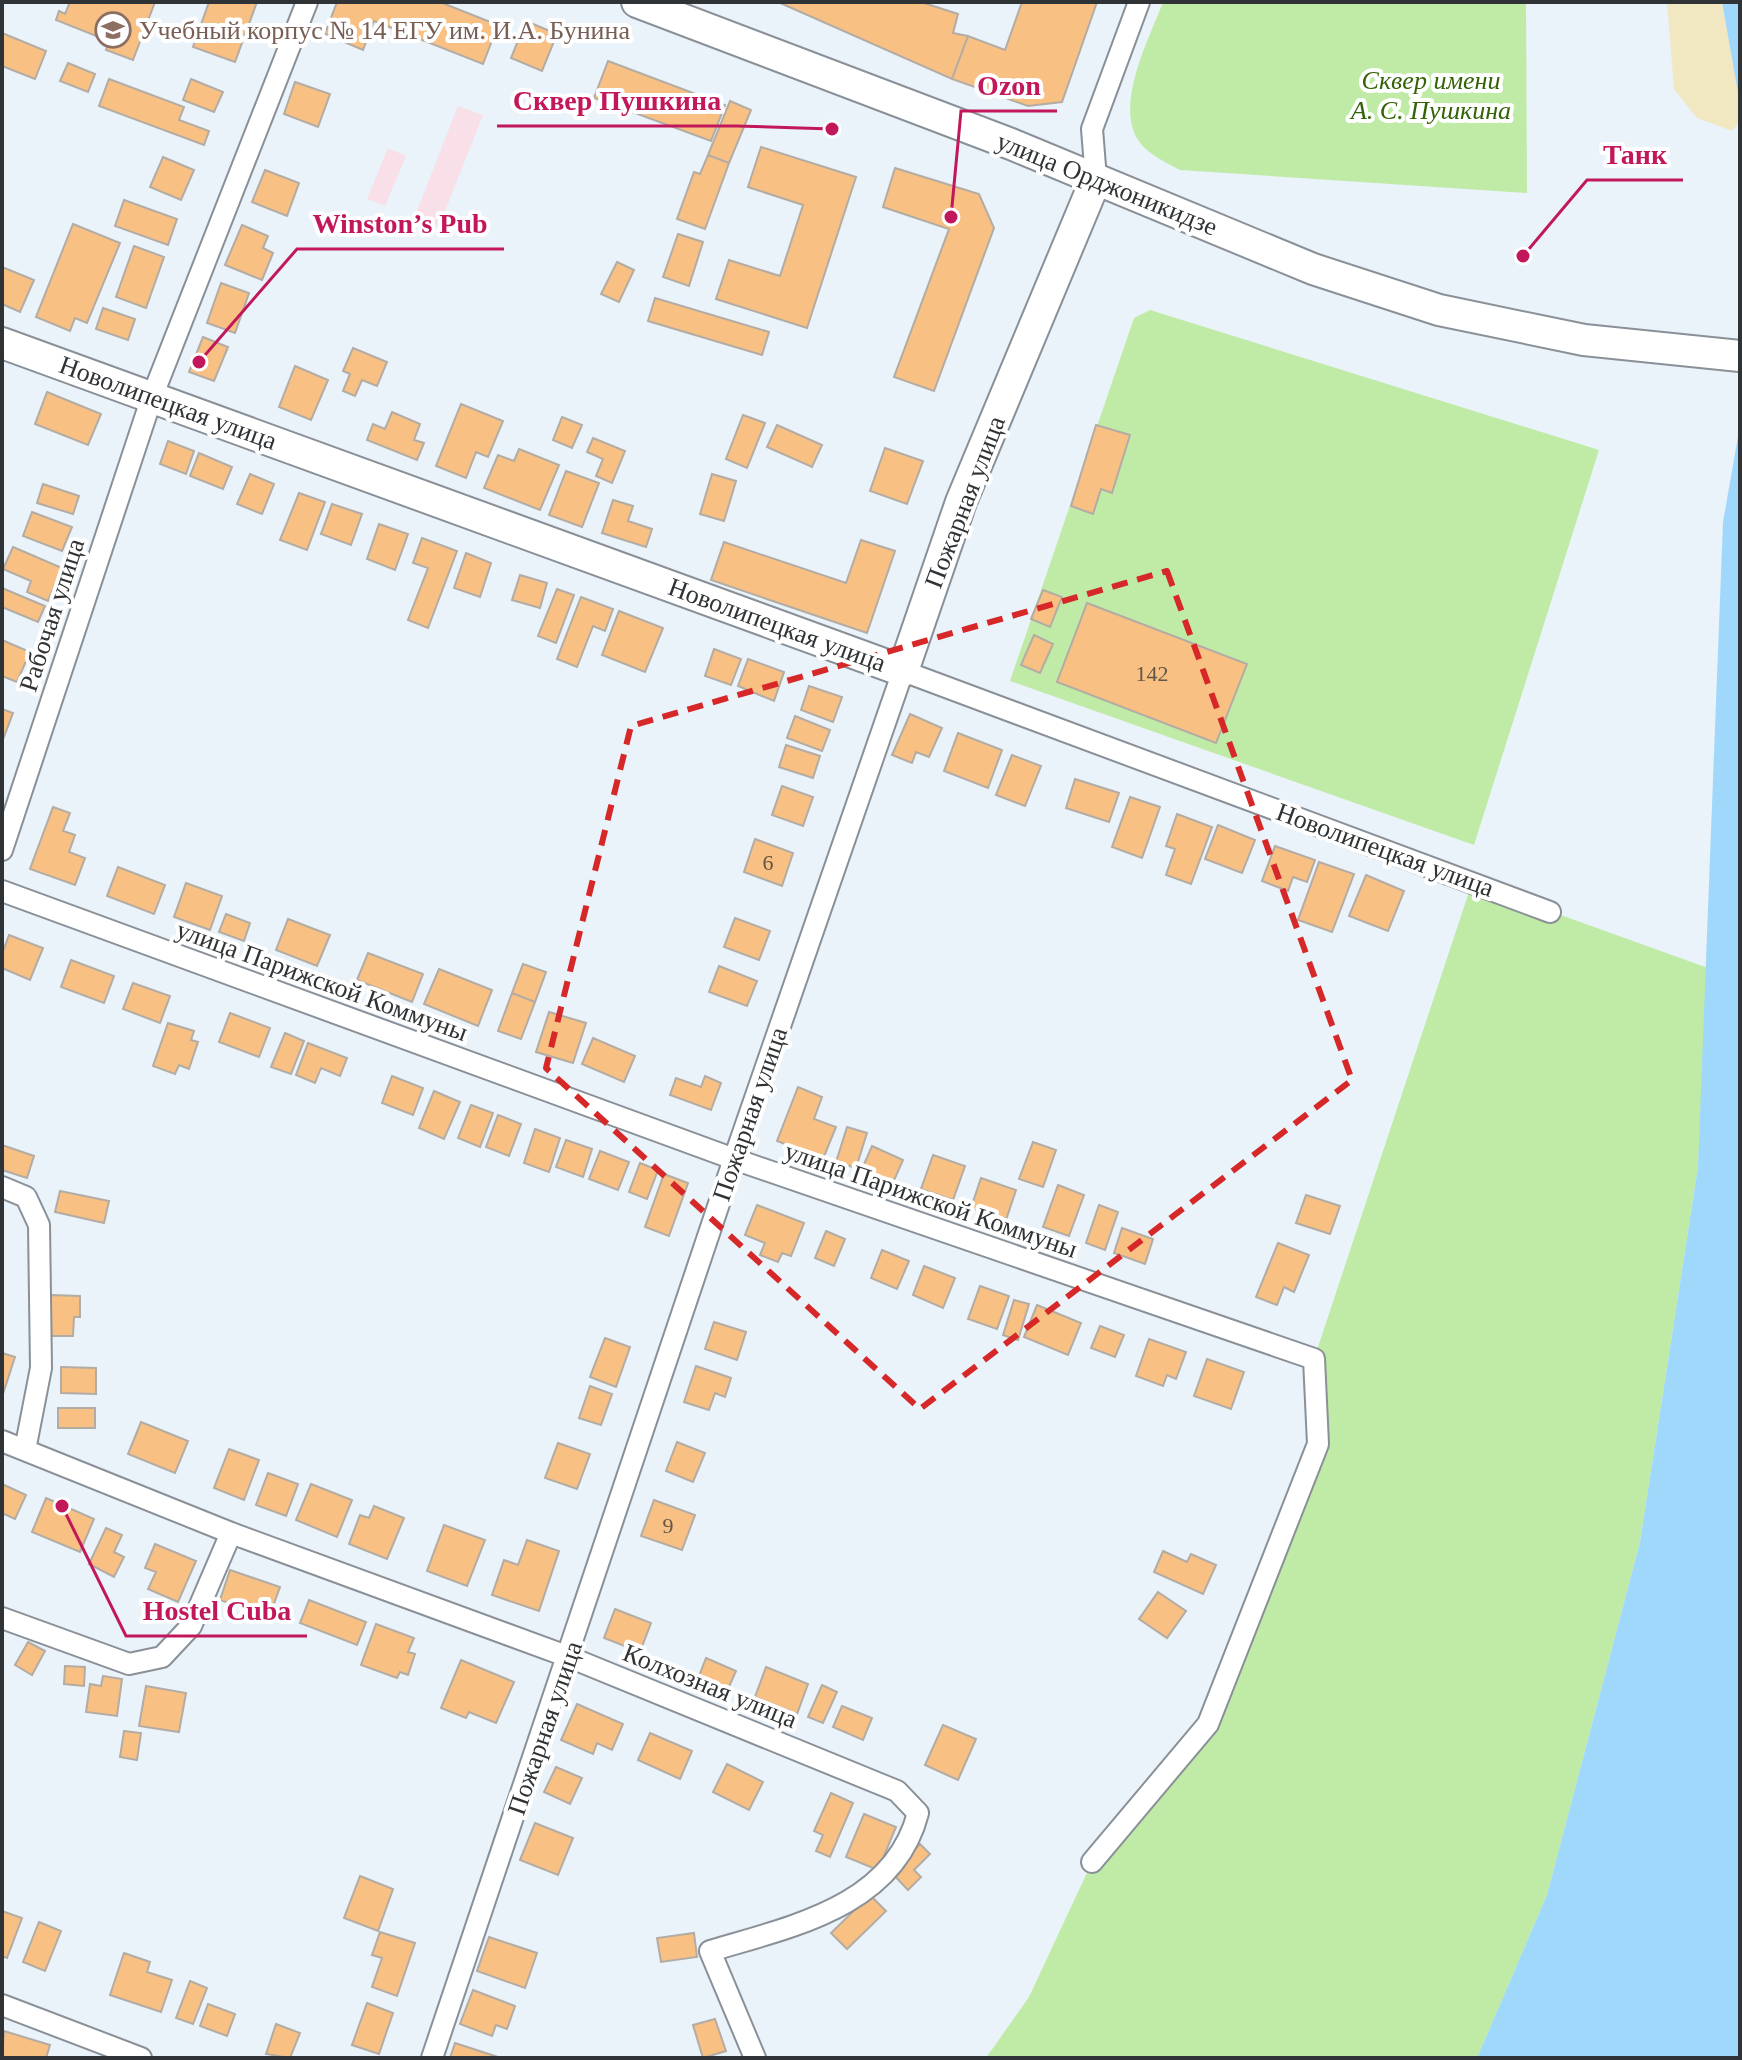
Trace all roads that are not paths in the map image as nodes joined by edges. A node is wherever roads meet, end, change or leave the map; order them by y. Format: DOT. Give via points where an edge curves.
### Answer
graph roads {
  1 [pos="307,2"];
  2 [pos="637,2"];
  3 [pos="1139,2"];
  4 [pos="1096,179"];
  5 [pos="2,343"];
  6 [pos="1740,356"];
  7 [pos="152,397"];
  8 [pos="903,671"];
  9 [pos="2,850"];
  10 [pos="2,891"];
  11 [pos="1550,912"];
  12 [pos="734,1159"];
  13 [pos="2,1187"];
  14 [pos="2,1441"];
  15 [pos="25,1450"];
  16 [pos="231,1533"];
  17 [pos="2,1618"];
  18 [pos="569,1657"];
  19 [pos="1092,1862"];
  20 [pos="2,2005"];
  21 [pos="141,2058"];
  22 [pos="432,2058"];
  23 [pos="755,2058"];
  1 -- 7 [label="street, Рабочая улица"];
  2 -- 4 [label="street, улица Орджоникидзе"];
  3 -- 4 [label="street" via="1092,129"];
  4 -- 6 [label="street, улица Орджоникидзе" via="1341,278 1439,310 1584,340"];
  4 -- 8 [label="street, Пожарная улица" via="961,502"];
  5 -- 7 [label="street, Новолипецкая улица"];
  7 -- 8 [label="street, Новолипецкая улица"];
  7 -- 9 [label="street, Рабочая улица"];
  8 -- 11 [label="street, Новолипецкая улица"];
  8 -- 12 [label="street, Пожарная улица"];
  10 -- 12 [label="street, улица Парижской Коммуны"];
  12 -- 18 [label="street, Пожарная улица"];
  12 -- 19 [label="street, улица Парижской Коммуны" via="1314,1359 1318,1444 1208,1724"];
  13 -- 15 [label="street" via="26,1197 39,1225 41,1368"];
  14 -- 15 [label="street, Колхозная улица"];
  15 -- 16 [label="street, Колхозная улица"];
  16 -- 17 [label="street" via="191,1626 162,1657 129,1664"];
  16 -- 18 [label="street, Колхозная улица"];
  18 -- 22 [label="street, Пожарная улица"];
  18 -- 23 [label="street, Колхозная улица" via="897,1791 918,1813 912,1834 880,1880 824,1916 710,1951"];
  20 -- 21 [label="street"];
}
